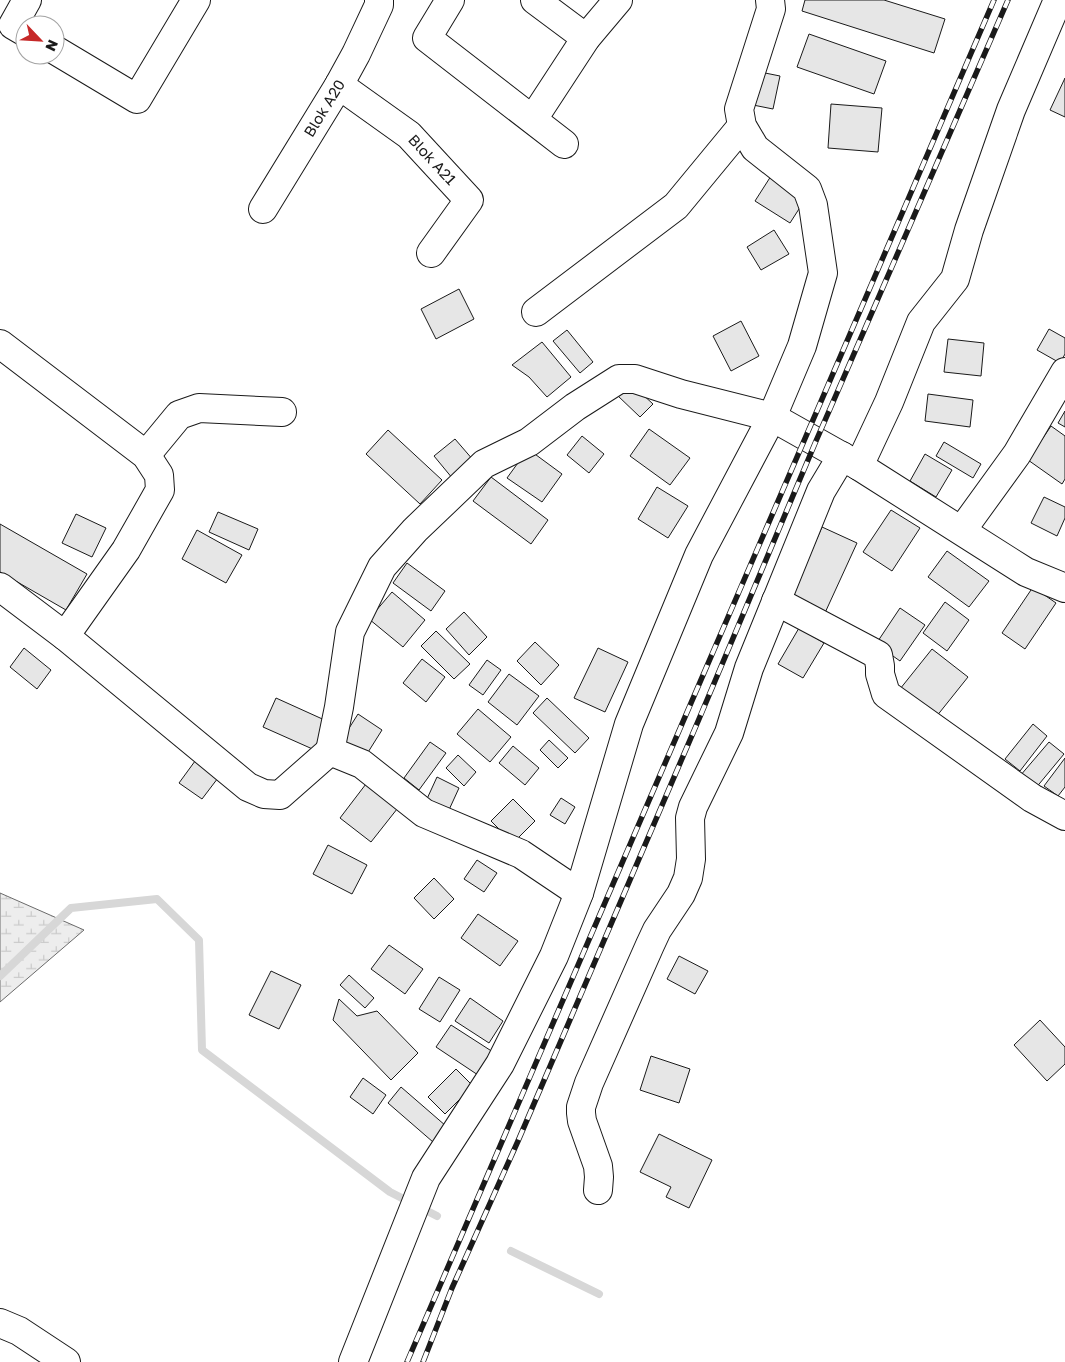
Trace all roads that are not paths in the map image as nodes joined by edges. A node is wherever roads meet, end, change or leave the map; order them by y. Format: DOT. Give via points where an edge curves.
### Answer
graph roads {
  1 [pos="27,0"];
  2 [pos="196,0"];
  3 [pos="450,0"];
  4 [pos="536,0"];
  5 [pos="618,0"];
  6 [pos="770,0"];
  7 [pos="1058,0"];
  8 [pos="379,3"];
  9 [pos="23,15"];
  10 [pos="586,38"];
  11 [pos="65,56"];
  12 [pos="339,85"];
  13 [pos="533,119"];
  14 [pos="742,126"];
  15 [pos="564,144"];
  16 [pos="263,209"];
  17 [pos="431,253"];
  18 [pos="536,312"];
  19 [pos="0,344"];
  20 [pos="1065,372"];
  21 [pos="282,412"];
  22 [pos="772,417"];
  23 [pos="146,455"];
  24 [pos="850,461"];
  25 [pos="962,530"];
  26 [pos="0,587"];
  27 [pos="1065,588"];
  28 [pos="776,601"];
  29 [pos="65,636"];
  30 [pos="330,751"];
  31 [pos="1065,816"];
  32 [pos="579,893"];
  33 [pos="598,1190"];
  34 [pos="0,1323"];
  35 [pos="66,1362"];
  36 [pos="353,1362"];
  1 -- 9 [label="street"];
  2 -- 11 [label="street" via="137,99"];
  3 -- 13 [label="street" via="427,38"];
  4 -- 10 [label="street"];
  5 -- 10 [label="street"];
  6 -- 14 [label="street" via="738,109"];
  7 -- 24 [label="street" via="1011,110 955,279 921,322 889,402"];
  8 -- 12 [label="street, Blok A20"];
  10 -- 13 [label="street"];
  12 -- 16 [label="street, Blok A20"];
  12 -- 17 [label="street, Blok A21" via="409,135 469,200"];
  13 -- 15 [label="street"];
  14 -- 18 [label="street" via="676,206"];
  14 -- 22 [label="street" via="755,148 807,189 813,205 823,272 802,346"];
  19 -- 23 [label="street"];
  20 -- 25 [label="street" via="1017,454"];
  21 -- 23 [label="street" via="199,408 179,415"];
  22 -- 24 [label="street"];
  22 -- 30 [label="street" via="635,379 620,379 575,406 529,442 484,464 415,530 382,567 350,632"];
  22 -- 32 [label="street" via="699,555 629,724"];
  23 -- 29 [label="street" via="159,475 160,490 126,550"];
  24 -- 25 [label="street"];
  24 -- 28 [label="street" via="821,492"];
  25 -- 27 [label="street" via="1026,572"];
  26 -- 29 [label="street"];
  28 -- 31 [label="street" via="878,655 886,694 1032,798"];
  28 -- 33 [label="street" via="749,668 729,733 693,807 689,834 691,868 685,885 650,944 581,1107 582,1121 598,1166"];
  29 -- 30 [label="street" via="248,787 264,794 280,795"];
  30 -- 32 [label="street" via="362,764 424,813 521,854"];
  32 -- 36 [label="street" via="554,956 500,1064 426,1178"];
  34 -- 35 [label="street" via="19,1331"];
}
